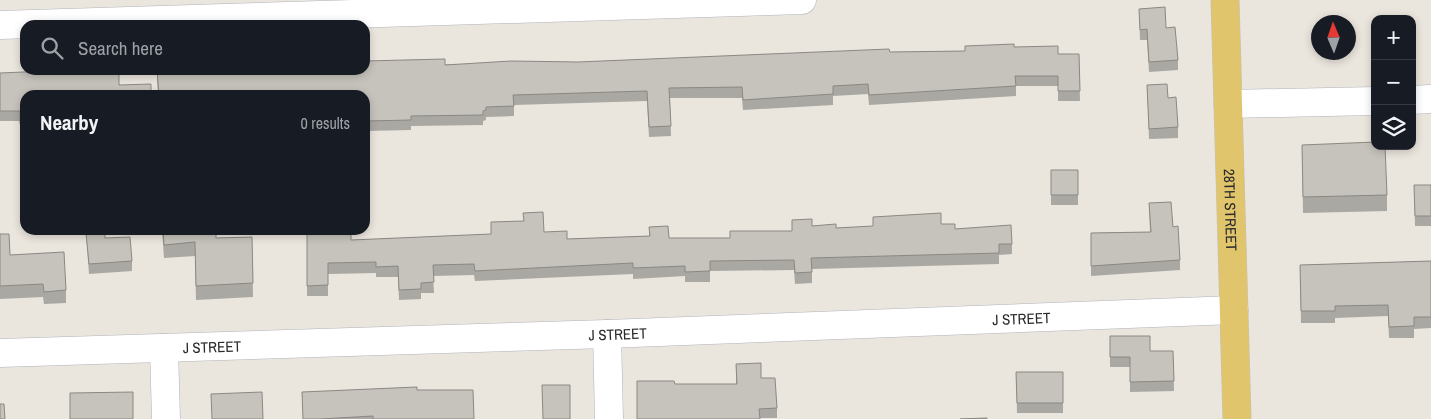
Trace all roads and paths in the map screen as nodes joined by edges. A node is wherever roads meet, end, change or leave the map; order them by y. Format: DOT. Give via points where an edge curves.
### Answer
graph roads {
  1 [pos="802,0"];
  2 [pos="1225,0"];
  3 [pos="160,20"];
  4 [pos="20,24"];
  5 [pos="0,25"];
  6 [pos="1430,99"];
  7 [pos="1416,100"];
  8 [pos="1371,101"];
  9 [pos="1228,104"];
  10 [pos="1234,310"];
  11 [pos="607,334"];
  12 [pos="164,348"];
  13 [pos="0,353"];
  14 [pos="166,419"];
  15 [pos="609,419"];
  16 [pos="1238,419"];
  1 -- 3 [label="street"];
  2 -- 9 [label="main road, 28TH STREET"];
  4 -- 5 [label="street"];
  6 -- 7 [label="street"];
  8 -- 9 [label="street"];
  9 -- 10 [label="main road, 28TH STREET"];
  10 -- 11 [label="street, J STREET"];
  10 -- 16 [label="main road, 28TH STREET"];
  11 -- 12 [label="street, J STREET"];
  11 -- 15 [label="street"];
  12 -- 13 [label="street, J STREET"];
  12 -- 14 [label="street"];
}
